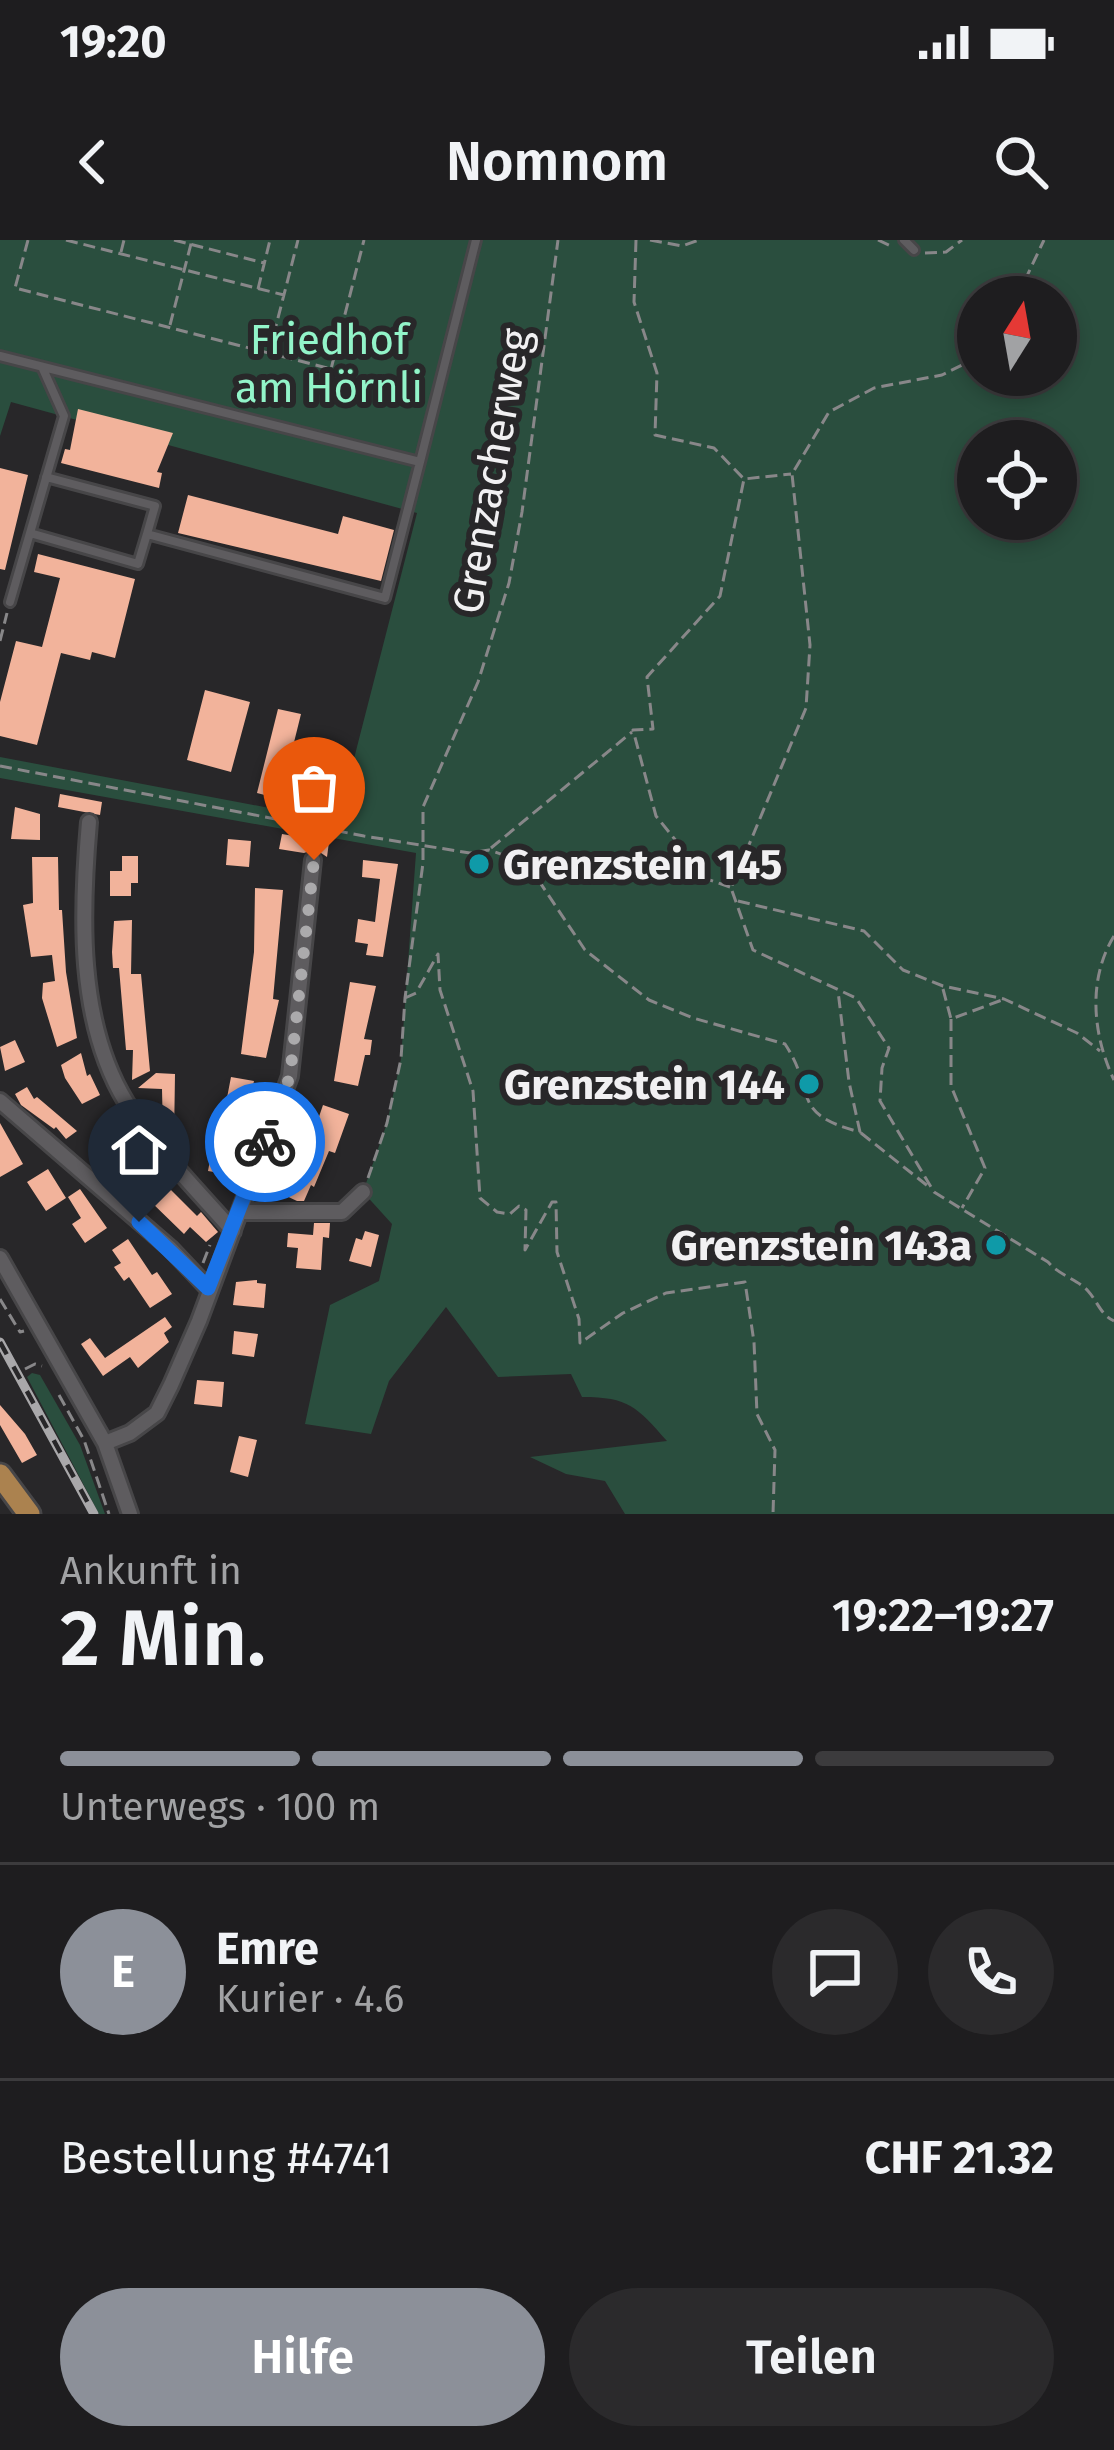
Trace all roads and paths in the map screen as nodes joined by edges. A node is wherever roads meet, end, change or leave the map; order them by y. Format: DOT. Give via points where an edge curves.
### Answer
graph roads {
  1 [pos="28,240"];
  2 [pos="66,240"];
  3 [pos="124,240"];
  4 [pos="174,240"];
  5 [pos="270,240"];
  6 [pos="298,240"];
  7 [pos="364,240"];
  8 [pos="476,240"];
  9 [pos="558,240"];
  10 [pos="636,240"];
  11 [pos="650,240"];
  12 [pos="699,240"];
  13 [pos="904,240"];
  14 [pos="1044,240"];
  15 [pos="192,242"];
  16 [pos="914,250"];
  17 [pos="120,254"];
  18 [pos="264,263"];
  19 [pos="184,270"];
  20 [pos="1027,276"];
  21 [pos="258,290"];
  22 [pos="284,295"];
  23 [pos="170,328"];
  24 [pos="269,353"];
  25 [pos="0,356"];
  26 [pos="43,368"];
  27 [pos="957,368"];
  28 [pos="420,462"];
  29 [pos="792,473"];
  30 [pos="46,477"];
  31 [pos="744,478"];
  32 [pos="30,533"];
  33 [pos="147,534"];
  34 [pos="0,591"];
  35 [pos="11,598"];
  36 [pos="0,640"];
  37 [pos="634,730"];
  38 [pos="0,766"];
  39 [pos="89,822"];
  40 [pos="420,844"];
  41 [pos="489,850"];
  42 [pos="314,860"];
  43 [pos="731,889"];
  44 [pos="735,900"];
  45 [pos="1114,936"];
  46 [pos="943,986"];
  47 [pos="838,991"];
  48 [pos="405,998"];
  49 [pos="1004,999"];
  50 [pos="951,1019"];
  51 [pos="1100,1052"];
  52 [pos="1114,1080"];
  53 [pos="0,1101"];
  54 [pos="860,1132"];
  55 [pos="363,1192"];
  56 [pos="934,1192"];
  57 [pos="961,1209"];
  58 [pos="241,1212"];
  59 [pos="232,1231"];
  60 [pos="0,1258"];
  61 [pos="208,1288"];
  62 [pos="0,1299"];
  63 [pos="1114,1321"];
  64 [pos="26,1331"];
  65 [pos="25,1369"];
  66 [pos="44,1369"];
  67 [pos="54,1387"];
  68 [pos="105,1443"];
  69 [pos="0,1475"];
  70 [pos="29,1514"];
  71 [pos="110,1514"];
  72 [pos="130,1514"];
  73 [pos="773,1514"];
  1 -- 23 [label="path" via="15,288"];
  2 -- 17 [label="path"];
  3 -- 17 [label="path"];
  4 -- 15 [label="path"];
  5 -- 18 [label="path"];
  6 -- 22 [label="path"];
  7 -- 24 [label="path" via="331,368"];
  8 -- 28 [label="lane"];
  9 -- 40 [label="path, Grenzacherweg" via="509,583 478,682 423,807"];
  10 -- 31 [label="path" via="634,302 657,373 655,435 714,448"];
  11 -- 12 [label="path"];
  13 -- 16 [label="lane"];
  14 -- 20 [label="path"];
  15 -- 18 [label="path"];
  15 -- 19 [label="path"];
  17 -- 19 [label="path"];
  18 -- 21 [label="path"];
  19 -- 21 [label="path"];
  19 -- 23 [label="path"];
  21 -- 22 [label="path"];
  22 -- 24 [label="path"];
  23 -- 24 [label="path"];
  25 -- 26 [label="lane"];
  26 -- 28 [label="lane"];
  26 -- 30 [label="lane" via="64,416"];
  27 -- 29 [label="path" via="874,388 829,412"];
  28 -- 33 [label="lane" via="385,598"];
  29 -- 31 [label="path"];
  29 -- 43 [label="path" via="809,644 806,708"];
  30 -- 32 [label="lane"];
  30 -- 33 [label="lane" via="154,506"];
  31 -- 37 [label="path" via="719,596 647,677 653,729"];
  32 -- 33 [label="lane" via="139,563"];
  32 -- 35 [label="lane"];
  34 -- 35 [label="lane"];
  35 -- 36 [label="path"];
  37 -- 41 [label="path"];
  37 -- 43 [label="path" via="656,816 687,872"];
  38 -- 40 [label="path"];
  39 -- 59 [label="street" via="83,897 95,1030 126,1102"];
  40 -- 41 [label="path"];
  40 -- 48 [label="path, Grenzacherweg"];
  41 -- 54 [label="path" via="527,863 585,950 649,1000 784,1044 808,1107 826,1123"];
  42 -- 58 [label="street" via="290,1076"];
  43 -- 44 [label="path"];
  44 -- 46 [label="path" via="864,931 903,970"];
  44 -- 47 [label="path" via="753,950"];
  45 -- 51 [label="path" via="1094,1021"];
  46 -- 49 [label="path"];
  46 -- 50 [label="path"];
  47 -- 54 [label="path"];
  47 -- 56 [label="path" via="856,998 889,1048 880,1101"];
  48 -- 55 [label="path, Grenzacherweg" via="401,1059"];
  48 -- 73 [label="path" via="438,954 440,990 473,1091 480,1198 497,1212 526,1210 525,1250 556,1202 557,1252 580,1343 666,1293 745,1282 757,1414 775,1450"];
  49 -- 50 [label="path"];
  49 -- 51 [label="path"];
  50 -- 57 [label="path" via="951,1086 986,1168"];
  51 -- 52 [label="path"];
  53 -- 61 [label="street"];
  54 -- 56 [label="path"];
  55 -- 58 [label="street" via="342,1212"];
  56 -- 57 [label="path"];
  57 -- 63 [label="path" via="1084,1286"];
  58 -- 59 [label="street"];
  59 -- 61 [label="street"];
  60 -- 68 [label="street"];
  61 -- 68 [label="street" via="157,1413"];
  62 -- 64 [label="path"];
  65 -- 66 [label="path"];
  67 -- 71 [label="path"];
  68 -- 72 [label="street"];
  69 -- 70 [label="main road"];
}
